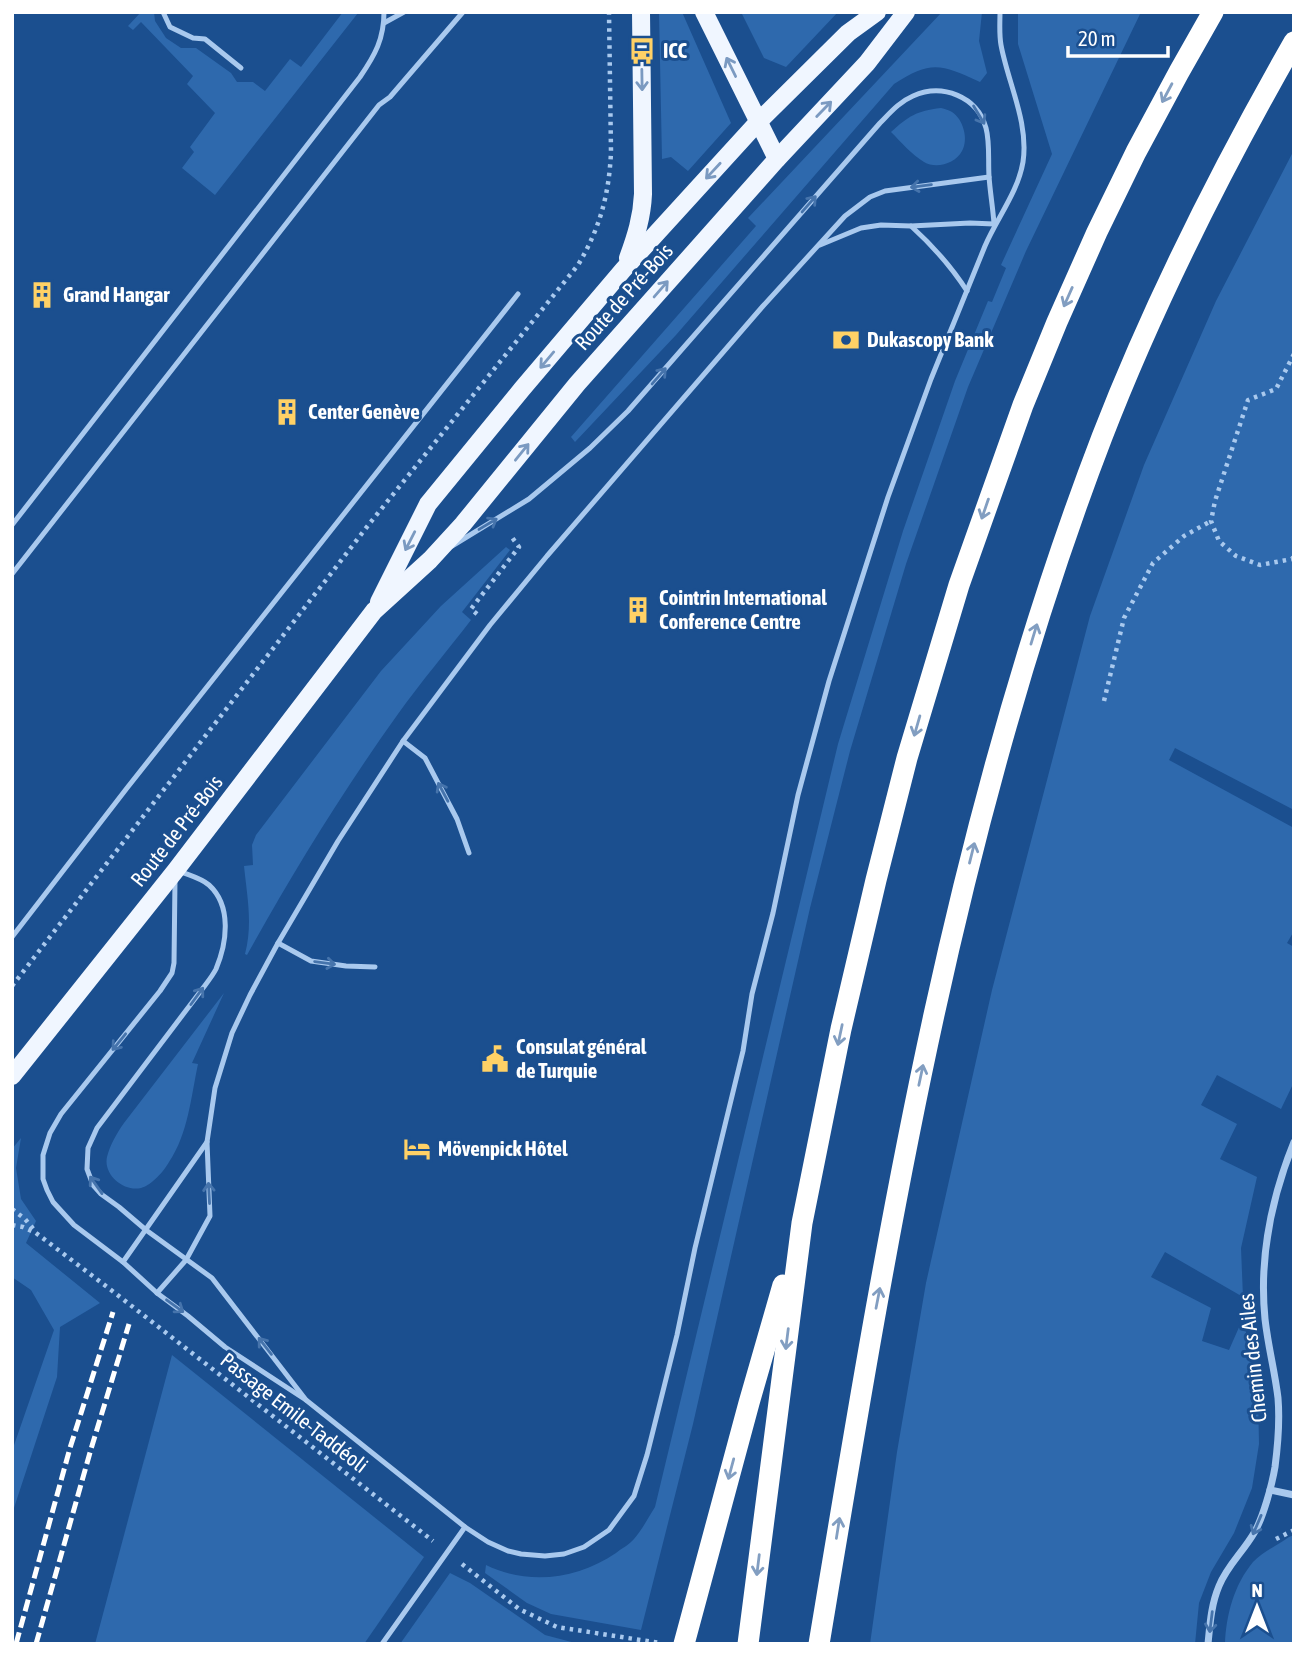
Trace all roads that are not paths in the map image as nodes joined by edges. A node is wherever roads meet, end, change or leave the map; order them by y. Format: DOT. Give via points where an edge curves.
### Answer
graph roads {
  1 [pos="163,12"];
  2 [pos="384,12"];
  3 [pos="404,12"];
  4 [pos="463,12"];
  5 [pos="641,12"];
  6 [pos="704,12"];
  7 [pos="877,12"];
  8 [pos="906,12"];
  9 [pos="1000,12"];
  10 [pos="1213,12"];
  11 [pos="384,23"];
  12 [pos="1294,43"];
  13 [pos="241,68"];
  14 [pos="759,121"];
  15 [pos="777,159"];
  16 [pos="989,177"];
  17 [pos="995,224"];
  18 [pos="911,226"];
  19 [pos="817,246"];
  20 [pos="622,271"];
  21 [pos="967,290"];
  22 [pos="518,294"];
  23 [pos="12,525"];
  24 [pos="430,560"];
  25 [pos="12,574"];
  26 [pos="374,611"];
  27 [pos="403,741"];
  28 [pos="469,853"];
  29 [pos="176,870"];
  30 [pos="12,937"];
  31 [pos="278,943"];
  32 [pos="376,967"];
  33 [pos="12,1076"];
  34 [pos="206,1142"];
  35 [pos="1294,1142"];
  36 [pos="802,1223"];
  37 [pos="146,1230"];
  38 [pos="186,1260"];
  39 [pos="123,1262"];
  40 [pos="158,1293"];
  41 [pos="306,1400"];
  42 [pos="1270,1490"];
  43 [pos="1294,1495"];
  44 [pos="465,1527"];
  45 [pos="684,1642"];
  46 [pos="382,1644"];
  47 [pos="748,1644"];
  48 [pos="819,1644"];
  49 [pos="1208,1644"];
  1 -- 13 [label="lane" via="179,33 205,39"];
  2 -- 11 [label="lane"];
  3 -- 11 [label="lane"];
  4 -- 25 [label="lane" via="379,105"];
  5 -- 20 [label="main road, one-way" via="642,214"];
  14 -- 6 [label="main road, one-way"];
  7 -- 14 [label="main road, Route de Pré-Bois" via="848,33"];
  15 -- 8 [label="main road, Route de Pré-Bois, one-way" via="867,63"];
  9 -- 17 [label="lane" via="1001,46 1022,128 1023,160 1018,181"];
  10 -- 36 [label="highway, one-way" via="1136,152 1057,322 959,585 876,880"];
  11 -- 23 [label="lane" via="379,47 360,77"];
  48 -- 12 [label="highway, one-way" via="918,1089 964,883 1016,692 1071,520 1136,355 1209,196"];
  14 -- 15 [label="main road"];
  14 -- 20 [label="main road, Route de Pré-Bois, one-way"];
  24 -- 15 [label="main road, Route de Pré-Bois, one-way" via="577,384"];
  16 -- 17 [label="lane"];
  16 -- 19 [label="lane, one-way" via="870,197"];
  24 -- 16 [label="lane, one-way" via="529,499 590,448 906,99 944,91 975,107 985,126"];
  17 -- 18 [label="lane"];
  17 -- 21 [label="lane"];
  18 -- 19 [label="lane" via="861,228"];
  18 -- 21 [label="lane"];
  19 -- 27 [label="lane" via="547,556"];
  20 -- 26 [label="main road, Route de Pré-Bois, one-way" via="428,504"];
  21 -- 44 [label="lane" via="888,497 813,737 677,1335 634,1496 602,1536 564,1554 533,1556 509,1551"];
  22 -- 30 [label="lane"];
  24 -- 26 [label="main road, Route de Pré-Bois"];
  26 -- 29 [label="main road, Route de Pré-Bois"];
  28 -- 27 [label="lane, one-way" via="425,758"];
  27 -- 31 [label="lane"];
  29 -- 33 [label="main road, Route de Pré-Bois"];
  37 -- 29 [label="lane, one-way" via="93,1185 87,1157 97,1128 200,992 223,947 225,912 217,893"];
  29 -- 39 [label="lane, one-way" via="172,973 61,1114 43,1154 43,1179 53,1202 74,1225"];
  31 -- 32 [label="lane, one-way" via="311,961"];
  31 -- 34 [label="lane" via="232,1032 215,1088"];
  34 -- 37 [label="lane"];
  38 -- 34 [label="lane, one-way" via="210,1216"];
  35 -- 42 [label="street, Chemin des Ailes" via="1277,1191 1263,1279 1279,1420"];
  36 -- 45 [label="highway, one-way"];
  36 -- 47 [label="highway, one-way"];
  37 -- 38 [label="lane"];
  37 -- 39 [label="lane"];
  38 -- 40 [label="lane"];
  41 -- 38 [label="lane, one-way" via="212,1278"];
  39 -- 40 [label="lane"];
  40 -- 41 [label="lane, one-way" via="225,1347"];
  41 -- 44 [label="lane"];
  42 -- 43 [label="street"];
  42 -- 49 [label="street, Chemin des Ailes, one-way" via="1255,1531 1220,1584"];
  44 -- 46 [label="lane"];
}
